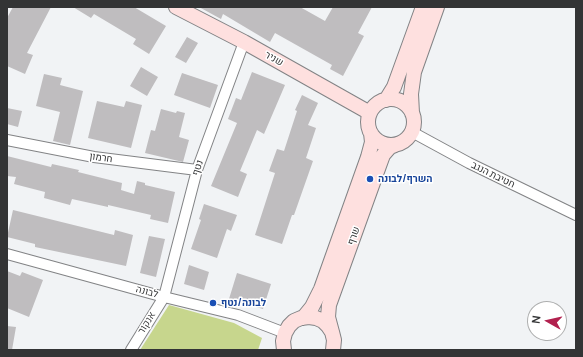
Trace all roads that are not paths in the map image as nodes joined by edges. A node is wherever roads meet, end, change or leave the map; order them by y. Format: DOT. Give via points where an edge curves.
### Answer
graph roads {
  1 [pos="176,7"];
  2 [pos="423,7"];
  3 [pos="437,7"];
  4 [pos="244,42"];
  5 [pos="386,100"];
  6 [pos="370,113"];
  7 [pos="412,113"];
  8 [pos="412,132"];
  9 [pos="371,133"];
  10 [pos="7,140"];
  11 [pos="395,145"];
  12 [pos="197,170"];
  13 [pos="576,215"];
  14 [pos="7,254"];
  15 [pos="164,297"];
  16 [pos="303,318"];
  17 [pos="332,332"];
  18 [pos="285,333"];
  19 [pos="131,350"];
  20 [pos="284,350"];
  21 [pos="333,350"];
  1 -- 4 [label="street, שניר"];
  2 -- 5 [label="street" via="394,87"];
  3 -- 7 [label="street" via="414,72"];
  4 -- 6 [label="street, שניר"];
  4 -- 12 [label="street, נטף"];
  5 -- 6 [label="street" via="374,107"];
  5 -- 7 [label="street" via="402,102"];
  6 -- 9 [label="street"];
  7 -- 8 [label="street"];
  8 -- 11 [label="street" via="402,143"];
  8 -- 13 [label="street, חטיבת הנגב"];
  9 -- 11 [label="street" via="380,142"];
  9 -- 16 [label="street, שרף" via="372,142 368,157 320,289 312,307"];
  10 -- 12 [label="street, חרמון" via="94,157"];
  11 -- 17 [label="street, שרף" via="383,155 329,305 328,317"];
  12 -- 15 [label="street, נטף"];
  14 -- 15 [label="street, לבונה"];
  15 -- 18 [label="street, לבונה" via="238,315"];
  15 -- 19 [label="street, אנקור"];
  16 -- 17 [label="street" via="323,321"];
  16 -- 18 [label="street" via="294,321"];
  17 -- 21 [label="street, שרף"];
  18 -- 20 [label="street"];
}
